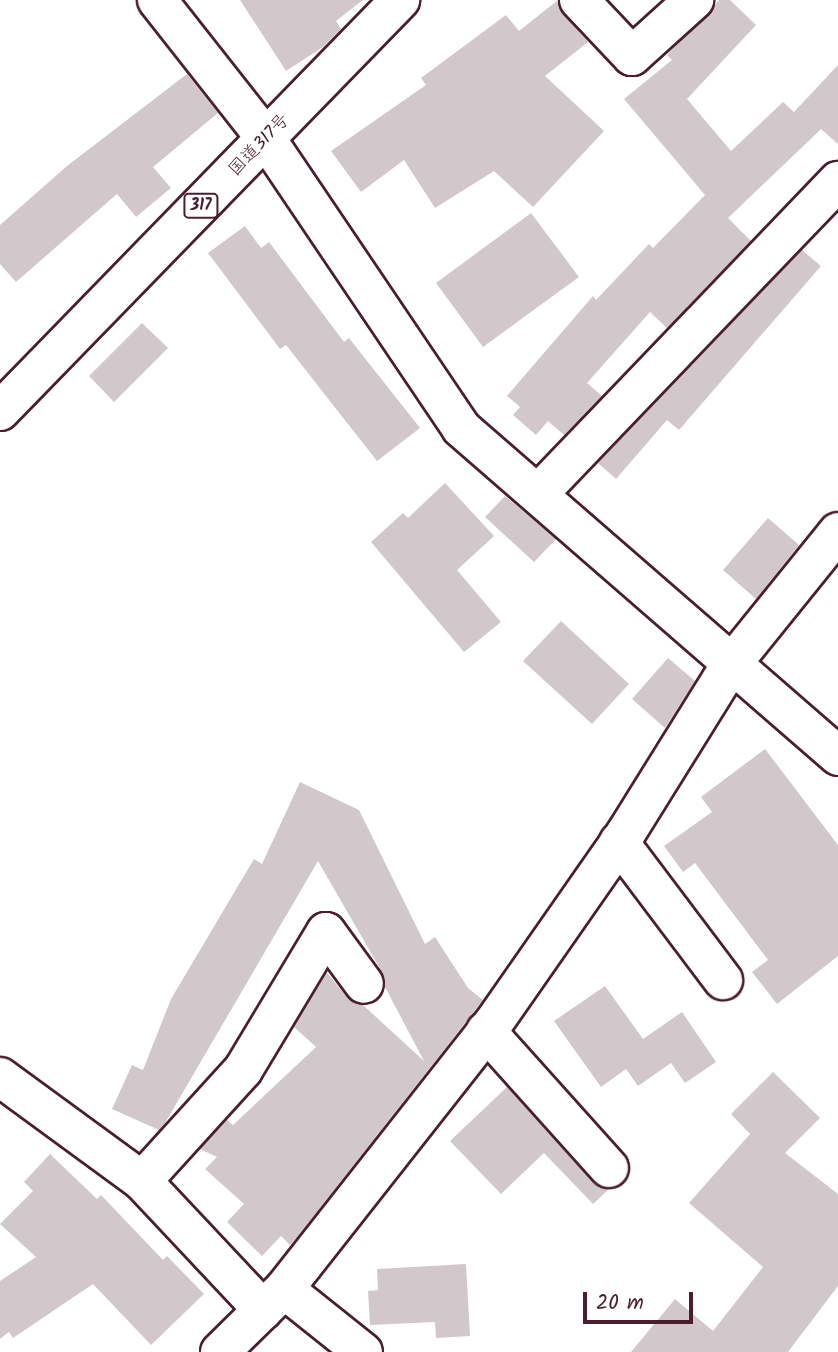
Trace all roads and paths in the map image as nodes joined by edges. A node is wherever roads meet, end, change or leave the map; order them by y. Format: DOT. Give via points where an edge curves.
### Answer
graph roads {
  1 [pos="157,0"];
  2 [pos="400,0"];
  3 [pos="579,0"];
  4 [pos="694,0"];
  5 [pos="267,140"];
  6 [pos="838,181"];
  7 [pos="0,411"];
  8 [pos="538,494"];
  9 [pos="838,533"];
  10 [pos="730,666"];
  11 [pos="838,756"];
  12 [pos="619,842"];
  13 [pos="723,980"];
  14 [pos="364,984"];
  15 [pos="486,1031"];
  16 [pos="7,1095"];
  17 [pos="608,1168"];
  18 [pos="142,1181"];
  19 [pos="274,1300"];
  20 [pos="220,1352"];
  21 [pos="363,1352"];
  1 -- 5 [label="main road"];
  2 -- 5 [label="main road, 国道317号 / 317"];
  3 -- 4 [label="main road" via="632,55"];
  5 -- 7 [label="main road, 国道317号 / 317"];
  5 -- 8 [label="main road" via="461,428"];
  6 -- 8 [label="main road"];
  8 -- 10 [label="main road"];
  9 -- 10 [label="main road"];
  10 -- 11 [label="main road"];
  10 -- 12 [label="main road"];
  12 -- 13 [label="main road"];
  12 -- 15 [label="main road"];
  14 -- 18 [label="main road" via="326,932 243,1070"];
  15 -- 17 [label="main road"];
  15 -- 19 [label="main road"];
  16 -- 18 [label="main road"];
  18 -- 19 [label="main road"];
  19 -- 20 [label="main road"];
  19 -- 21 [label="main road"];
}
